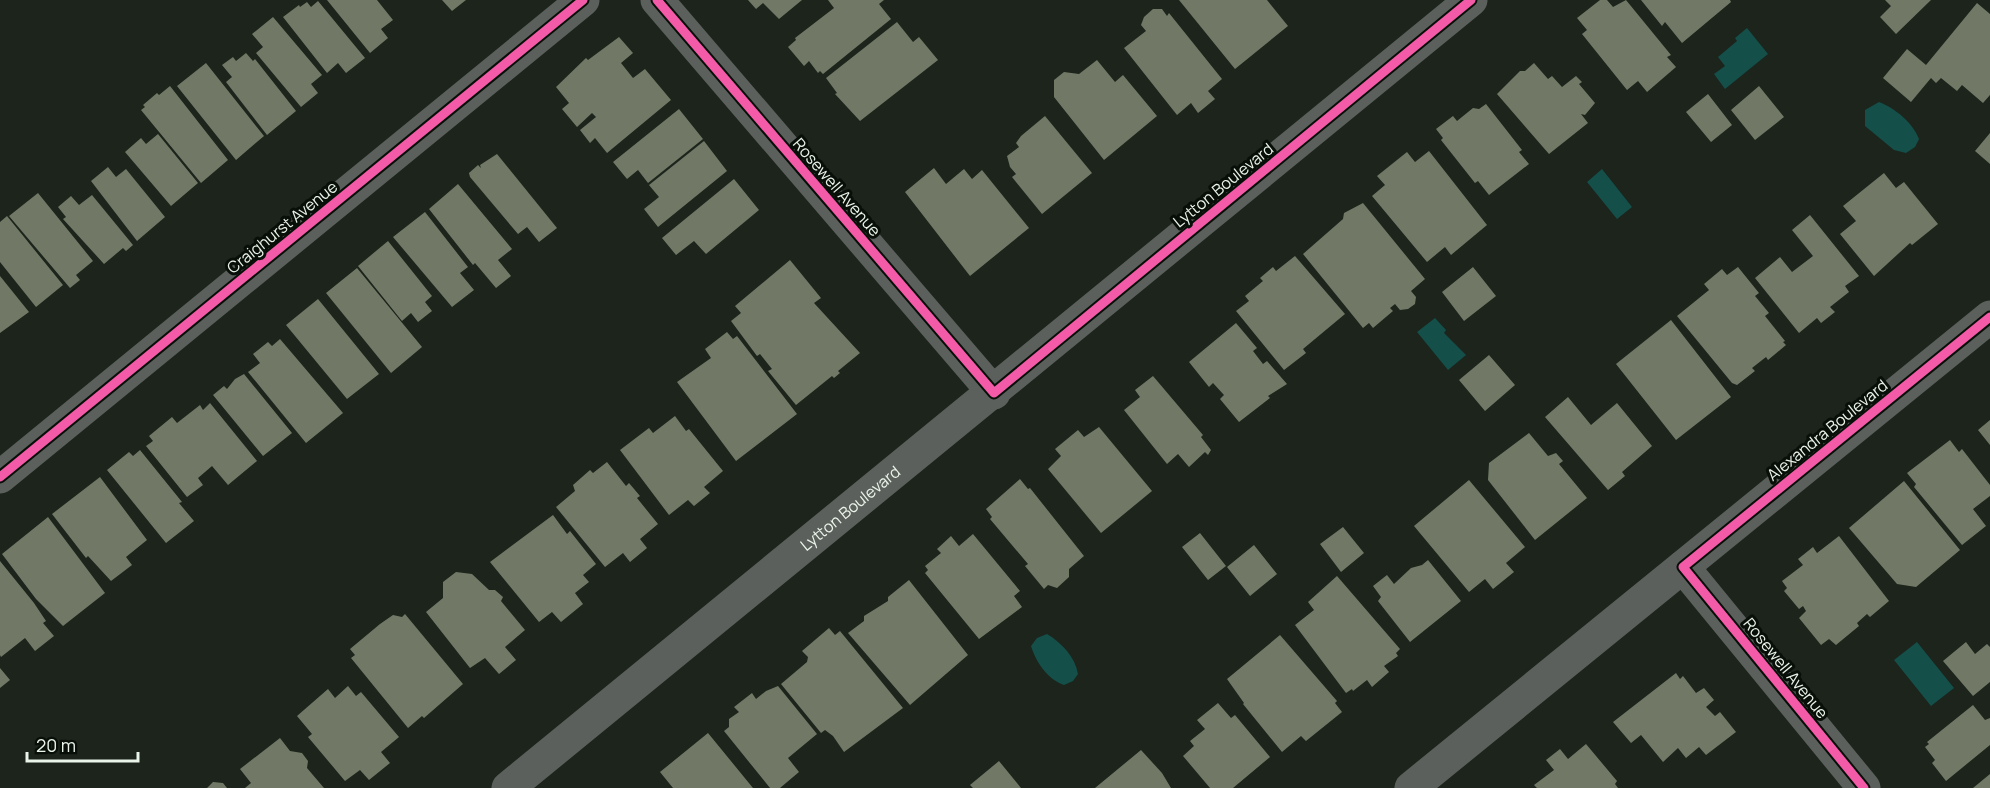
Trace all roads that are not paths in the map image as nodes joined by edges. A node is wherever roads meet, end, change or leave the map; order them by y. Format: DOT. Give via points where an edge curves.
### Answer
graph roads {
  1 [pos="583,0"];
  2 [pos="657,0"];
  3 [pos="1471,0"];
  4 [pos="1990,317"];
  5 [pos="994,393"];
  6 [pos="0,477"];
  7 [pos="1683,567"];
  8 [pos="508,788"];
  9 [pos="1411,788"];
  10 [pos="1864,788"];
  1 -- 6 [label="street, Craighurst Avenue"];
  2 -- 5 [label="street, Rosewell Avenue"];
  3 -- 5 [label="street, Lytton Boulevard"];
  4 -- 7 [label="street, Alexandra Boulevard"];
  5 -- 8 [label="street, Lytton Boulevard"];
  7 -- 9 [label="street, Alexandra Boulevard"];
  7 -- 10 [label="street, Rosewell Avenue"];
}
